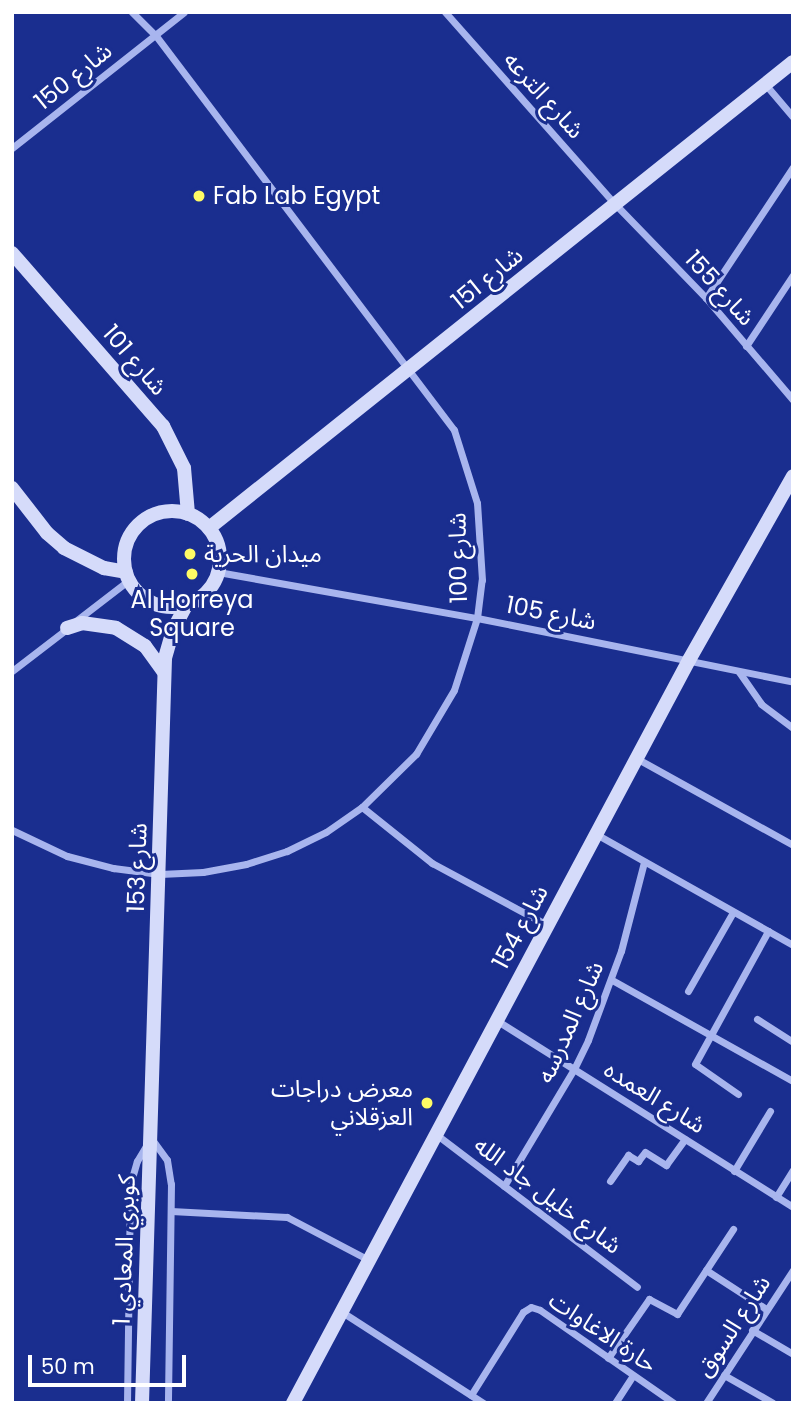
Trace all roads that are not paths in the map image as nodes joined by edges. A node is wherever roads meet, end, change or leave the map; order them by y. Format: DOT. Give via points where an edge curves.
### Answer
graph roads {
  1 [pos="132,12"];
  2 [pos="184,12"];
  3 [pos="444,12"];
  4 [pos="155,35"];
  5 [pos="793,62"];
  6 [pos="765,84"];
  7 [pos="793,117"];
  8 [pos="16,146"];
  9 [pos="12,155"];
  10 [pos="793,167"];
  11 [pos="615,204"];
  12 [pos="12,253"];
  13 [pos="793,275"];
  14 [pos="706,298"];
  15 [pos="746,346"];
  16 [pos="409,369"];
  17 [pos="792,396"];
  18 [pos="793,476"];
  19 [pos="12,488"];
  20 [pos="188,514"];
  21 [pos="209,528"];
  22 [pos="218,572"];
  23 [pos="127,576"];
  24 [pos="187,604"];
  25 [pos="477,618"];
  26 [pos="67,628"];
  27 [pos="689,660"];
  28 [pos="12,671"];
  29 [pos="738,671"];
  30 [pos="165,673"];
  31 [pos="793,682"];
  32 [pos="793,728"];
  33 [pos="636,758"];
  34 [pos="362,807"];
  35 [pos="12,830"];
  36 [pos="596,834"];
  37 [pos="793,845"];
  38 [pos="644,862"];
  39 [pos="160,874"];
  40 [pos="733,912"];
  41 [pos="547,925"];
  42 [pos="768,932"];
  43 [pos="793,945"];
  44 [pos="612,980"];
  45 [pos="688,991"];
  46 [pos="757,1019"];
  47 [pos="496,1020"];
  48 [pos="711,1035"];
  49 [pos="793,1042"];
  50 [pos="574,1069"];
  51 [pos="793,1081"];
  52 [pos="737,1094"];
  53 [pos="770,1111"];
  54 [pos="436,1134"];
  55 [pos="150,1139"];
  56 [pos="685,1139"];
  57 [pos="793,1170"];
  58 [pos="734,1171"];
  59 [pos="610,1181"];
  60 [pos="504,1186"];
  61 [pos="776,1197"];
  62 [pos="793,1208"];
  63 [pos="171,1211"];
  64 [pos="733,1229"];
  65 [pos="369,1260"];
  66 [pos="706,1270"];
  67 [pos="793,1270"];
  68 [pos="637,1287"];
  69 [pos="766,1309"];
  70 [pos="341,1311"];
  71 [pos="752,1330"];
  72 [pos="793,1354"];
  73 [pos="608,1358"];
  74 [pos="634,1375"];
  75 [pos="724,1375"];
  76 [pos="471,1395"];
  77 [pos="127,1403"];
  78 [pos="142,1403"];
  79 [pos="168,1403"];
  80 [pos="293,1403"];
  81 [pos="483,1403"];
  82 [pos="615,1403"];
  83 [pos="674,1403"];
  84 [pos="706,1403"];
  85 [pos="773,1403"];
  1 -- 4 [label="street, شارع 100"];
  2 -- 4 [label="street, شارع 150"];
  3 -- 11 [label="street, شارع الترعه"];
  4 -- 8 [label="street, شارع 150"];
  4 -- 16 [label="street, شارع 100"];
  5 -- 6 [label="street, شارع 151"];
  6 -- 7 [label="street"];
  6 -- 11 [label="street, شارع 151"];
  8 -- 9 [label="street, شارع 150"];
  10 -- 14 [label="street"];
  11 -- 14 [label="street, شارع 155"];
  11 -- 16 [label="street, شارع 151"];
  12 -- 20 [label="street, شارع 101" via="163,426 184,468"];
  13 -- 15 [label="street"];
  14 -- 15 [label="street, شارع 155"];
  15 -- 17 [label="street, شارع 155"];
  16 -- 21 [label="street, شارع 151"];
  16 -- 25 [label="street, شارع 100" via="454,430 468,466 482,541"];
  18 -- 27 [label="street, شارع 154"];
  19 -- 23 [label="street" via="64,548"];
  20 -- 21 [label="street"];
  20 -- 23 [label="street" via="166,512 145,519 127,543"];
  21 -- 22 [label="street" via="219,549"];
  22 -- 24 [label="street" via="207,592"];
  22 -- 25 [label="street, شارع 105"];
  23 -- 24 [label="street" via="143,598 153,603 165,607"];
  23 -- 26 [label="street"];
  24 -- 30 [label="street, شارع 153" via="168,643"];
  25 -- 27 [label="street, شارع 105"];
  25 -- 34 [label="street, شارع 100" via="468,654 437,723 391,782"];
  26 -- 28 [label="street"];
  26 -- 30 [label="street" via="82,623 116,628 145,646"];
  27 -- 29 [label="street, شارع 105"];
  27 -- 33 [label="street, شارع 154"];
  29 -- 31 [label="street, شارع 105"];
  29 -- 32 [label="street" via="761,704"];
  30 -- 39 [label="street, شارع 153"];
  33 -- 36 [label="street, شارع 154"];
  33 -- 37 [label="street"];
  34 -- 39 [label="street, شارع 100" via="287,851 203,872"];
  34 -- 41 [label="street" via="432,863"];
  35 -- 39 [label="street, شارع 100" via="67,856"];
  36 -- 38 [label="street"];
  36 -- 41 [label="street, شارع 154"];
  38 -- 40 [label="street"];
  38 -- 44 [label="street, شارع المدرسه"];
  39 -- 55 [label="street, شارع 153"];
  40 -- 42 [label="street"];
  40 -- 45 [label="street"];
  41 -- 47 [label="street, شارع 154"];
  42 -- 43 [label="street"];
  42 -- 48 [label="street"];
  44 -- 48 [label="street"];
  44 -- 50 [label="street, شارع المدرسه"];
  46 -- 49 [label="street"];
  47 -- 50 [label="street, شارع العمده"];
  47 -- 54 [label="street, شارع 154"];
  48 -- 51 [label="street"];
  48 -- 52 [label="street" via="695,1066"];
  50 -- 56 [label="street, شارع العمده"];
  50 -- 60 [label="street, شارع المدرسه"];
  53 -- 58 [label="street"];
  54 -- 60 [label="street, شارع خليل جاد الله"];
  54 -- 65 [label="street, شارع 154"];
  55 -- 63 [label="street" via="167,1160"];
  55 -- 77 [label="street, شارع 153" via="130,1185"];
  55 -- 78 [label="street, كوبري المعادي 1"];
  56 -- 58 [label="street, شارع العمده"];
  56 -- 59 [label="street" via="666,1165 645,1152 638,1161 628,1155"];
  57 -- 61 [label="street"];
  58 -- 61 [label="street, شارع العمده"];
  60 -- 68 [label="street, شارع خليل جاد الله"];
  61 -- 62 [label="street, شارع العمده"];
  63 -- 65 [label="street" via="287,1217"];
  63 -- 79 [label="street"];
  64 -- 66 [label="street"];
  65 -- 70 [label="street, شارع 154"];
  66 -- 69 [label="street"];
  66 -- 73 [label="street" via="674,1315 649,1299"];
  67 -- 69 [label="street, شارع السوق"];
  69 -- 71 [label="street, شارع السوق"];
  70 -- 76 [label="street"];
  70 -- 80 [label="street, شارع 154"];
  71 -- 72 [label="street"];
  71 -- 75 [label="street, شارع السوق"];
  73 -- 74 [label="street, حارة الاغاوات"];
  73 -- 76 [label="street, حارة الاغاوات" via="531,1307 523,1312"];
  74 -- 82 [label="street"];
  74 -- 83 [label="street, حارة الاغاوات"];
  75 -- 84 [label="street, شارع السوق"];
  75 -- 85 [label="street"];
  76 -- 81 [label="street"];
}
